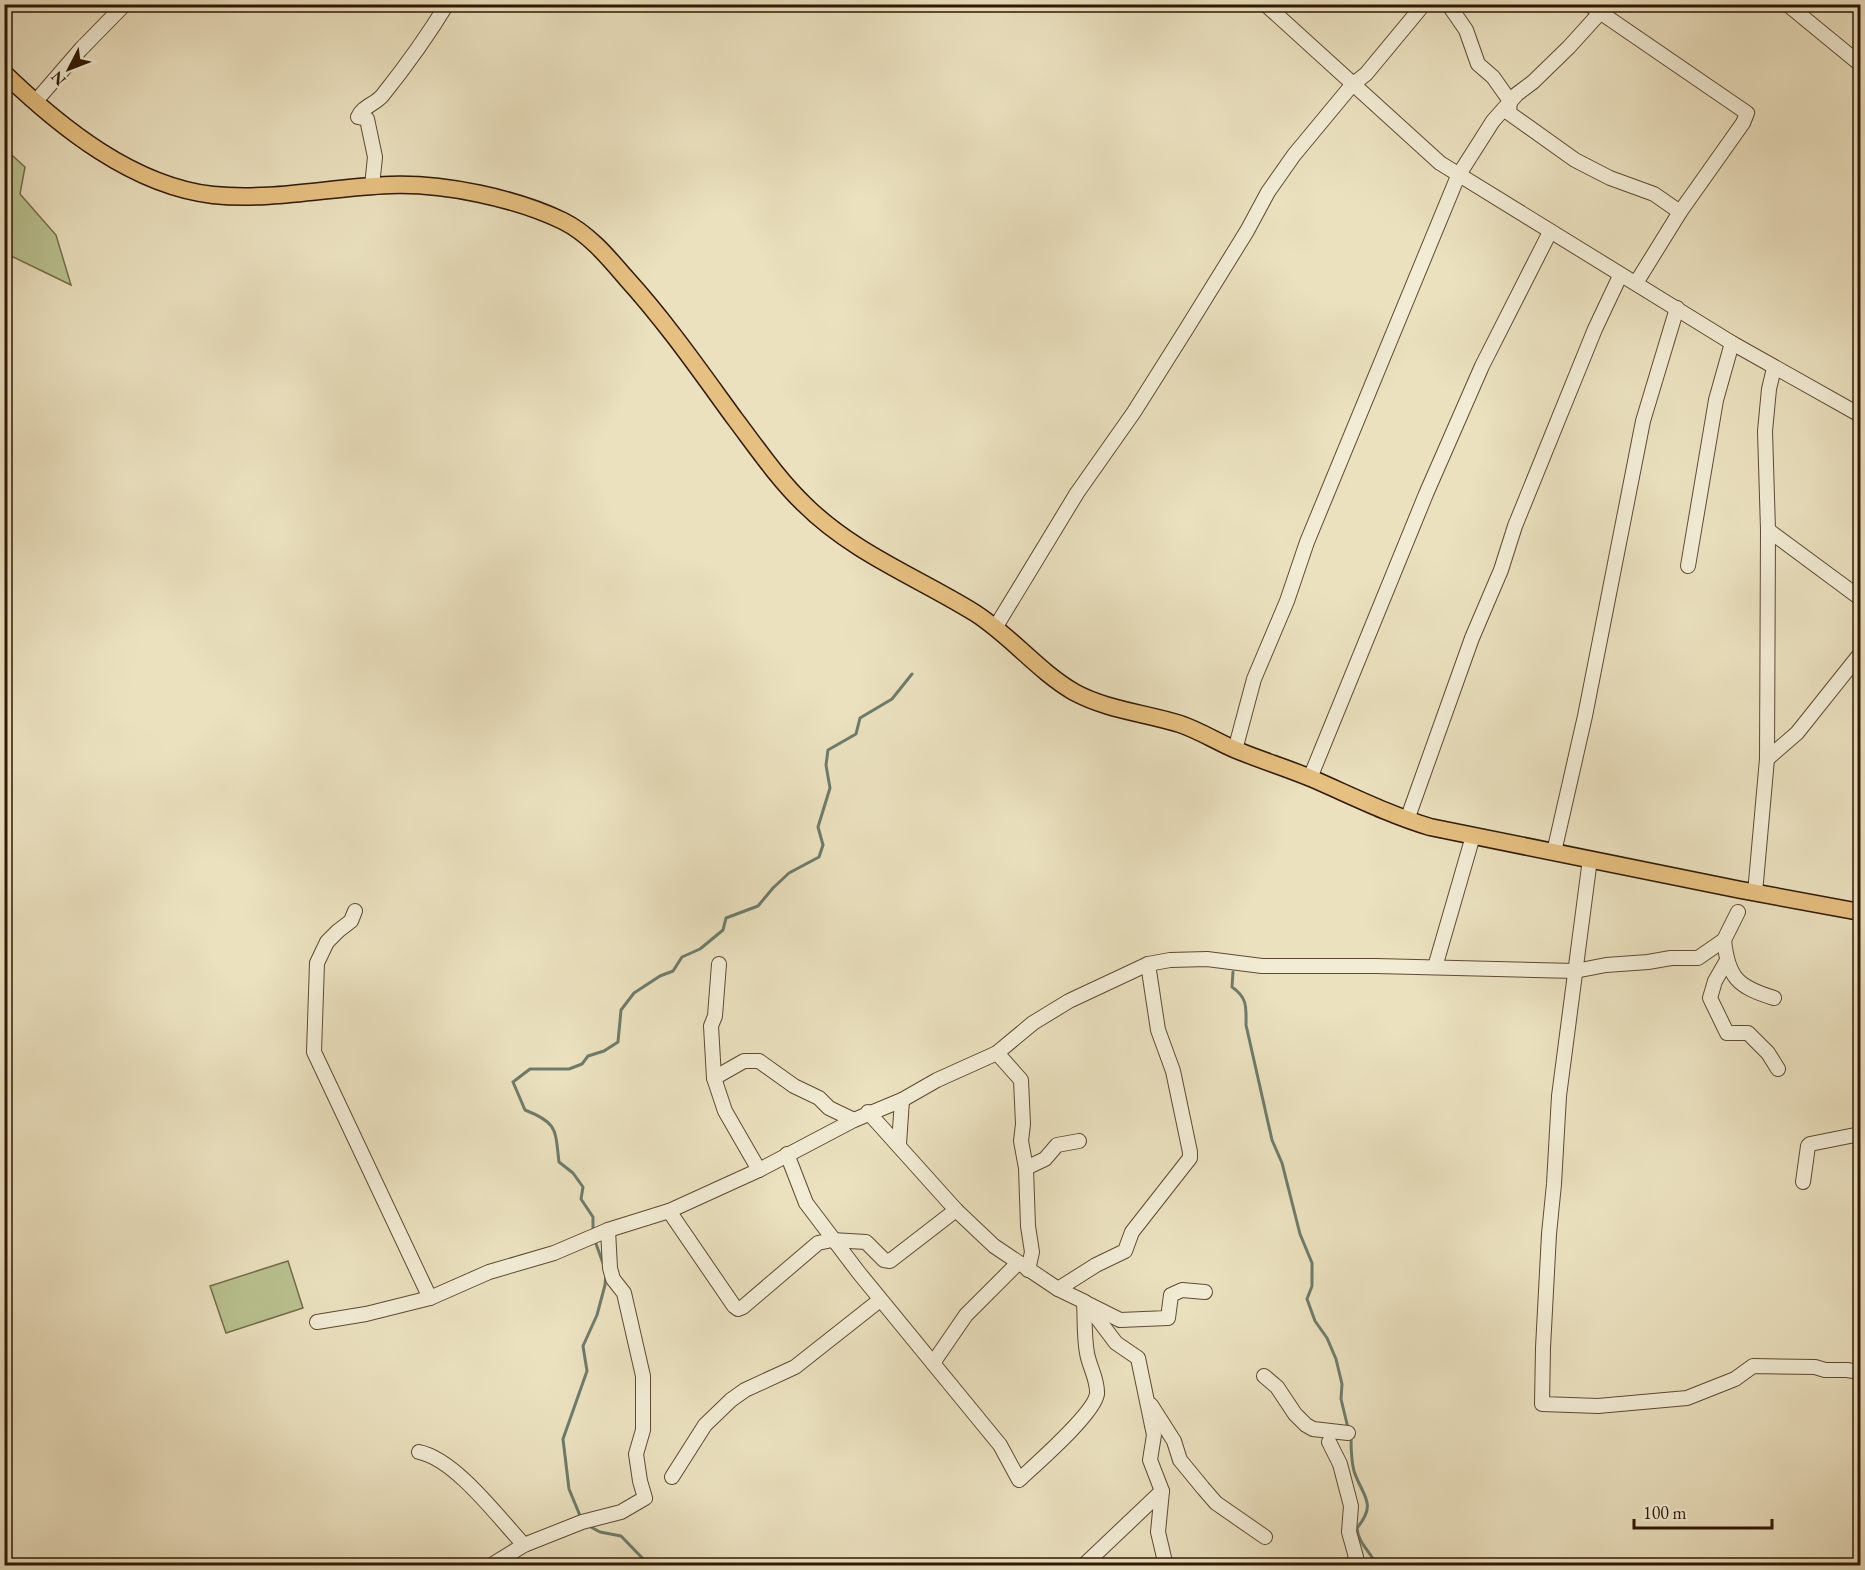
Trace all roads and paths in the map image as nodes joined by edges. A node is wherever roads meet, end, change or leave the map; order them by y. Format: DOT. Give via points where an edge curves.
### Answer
graph roads {
  1 [pos="124,4"];
  2 [pos="447,4"];
  3 [pos="1265,4"];
  4 [pos="1424,4"];
  5 [pos="1448,4"];
  6 [pos="1587,4"];
  7 [pos="1786,4"];
  8 [pos="1604,9"];
  9 [pos="1860,64"];
  10 [pos="4,73"];
  11 [pos="1352,85"];
  12 [pos="36,101"];
  13 [pos="1510,101"];
  14 [pos="1458,176"];
  15 [pos="372,186"];
  16 [pos="1680,212"];
  17 [pos="1550,232"];
  18 [pos="1620,276"];
  19 [pos="1636,284"];
  20 [pos="1677,308"];
  21 [pos="1732,343"];
  22 [pos="1774,368"];
  23 [pos="1860,416"];
  24 [pos="1767,530"];
  25 [pos="1688,566"];
  26 [pos="1860,598"];
  27 [pos="995,628"];
  28 [pos="1860,654"];
  29 [pos="1235,750"];
  30 [pos="1767,759"];
  31 [pos="1310,778"];
  32 [pos="1407,820"];
  33 [pos="1473,836"];
  34 [pos="1554,852"];
  35 [pos="1590,859"];
  36 [pos="1755,893"];
  37 [pos="355,911"];
  38 [pos="1738,912"];
  39 [pos="1860,912"];
  40 [pos="1724,940"];
  41 [pos="1726,962"];
  42 [pos="720,964"];
  43 [pos="1148,964"];
  44 [pos="1435,967"];
  45 [pos="1575,972"];
  46 [pos="1774,998"];
  47 [pos="997,1053"];
  48 [pos="1778,1069"];
  49 [pos="714,1078"];
  50 [pos="902,1100"];
  51 [pos="868,1112"];
  52 [pos="854,1120"];
  53 [pos="1860,1134"];
  54 [pos="1079,1141"];
  55 [pos="899,1144"];
  56 [pos="787,1154"];
  57 [pos="1026,1168"];
  58 [pos="759,1170"];
  59 [pos="1803,1182"];
  60 [pos="956,1210"];
  61 [pos="669,1211"];
  62 [pos="608,1230"];
  63 [pos="832,1239"];
  64 [pos="1023,1267"];
  65 [pos="1058,1290"];
  66 [pos="1205,1292"];
  67 [pos="430,1298"];
  68 [pos="880,1300"];
  69 [pos="1085,1302"];
  70 [pos="317,1322"];
  71 [pos="933,1363"];
  72 [pos="1860,1372"];
  73 [pos="1264,1376"];
  74 [pos="1145,1396"];
  75 [pos="1348,1433"];
  76 [pos="1329,1442"];
  77 [pos="419,1452"];
  78 [pos="672,1477"];
  79 [pos="1162,1491"];
  80 [pos="1265,1537"];
  81 [pos="524,1545"];
  82 [pos="490,1566"];
  83 [pos="1083,1566"];
  84 [pos="1166,1566"];
  85 [pos="1352,1566"];
  1 -- 12 [label="street"];
  2 -- 15 [label="street" via="409,63 378,99 359,113 358,117 367,119 375,157"];
  3 -- 11 [label="street"];
  4 -- 11 [label="street" via="1366,74"];
  5 -- 13 [label="street" via="1466,30 1478,64 1494,77"];
  6 -- 8 [label="street"];
  7 -- 9 [label="street"];
  8 -- 13 [label="street"];
  8 -- 16 [label="street" via="1747,113"];
  10 -- 12 [label="main road"];
  11 -- 14 [label="street"];
  11 -- 27 [label="street" via="1268,192 1187,328 1077,493"];
  12 -- 15 [label="main road" via="121,164 189,190 260,196"];
  13 -- 14 [label="street" via="1485,130"];
  13 -- 16 [label="street" via="1509,113 1575,160 1654,194"];
  14 -- 17 [label="street"];
  14 -- 29 [label="street" via="1307,542 1254,679"];
  15 -- 27 [label="main road" via="464,192 526,207 571,225 598,247 655,311 802,503 870,555"];
  16 -- 19 [label="street"];
  17 -- 18 [label="street"];
  17 -- 31 [label="street" via="1482,366"];
  18 -- 19 [label="street"];
  18 -- 32 [label="street" via="1515,526"];
  19 -- 20 [label="street"];
  20 -- 21 [label="street"];
  20 -- 34 [label="street" via="1643,421"];
  21 -- 22 [label="street"];
  21 -- 25 [label="street" via="1716,400"];
  22 -- 23 [label="street"];
  22 -- 24 [label="street" via="1765,431"];
  24 -- 26 [label="street"];
  24 -- 30 [label="street"];
  27 -- 29 [label="main road" via="1079,695 1181,725"];
  28 -- 30 [label="street" via="1797,733"];
  29 -- 31 [label="main road"];
  30 -- 36 [label="street"];
  31 -- 32 [label="main road"];
  32 -- 33 [label="main road"];
  33 -- 34 [label="main road"];
  33 -- 44 [label="street"];
  34 -- 35 [label="main road"];
  35 -- 36 [label="main road"];
  35 -- 45 [label="street"];
  36 -- 39 [label="main road"];
  37 -- 67 [label="street" via="351,921 327,942 317,963 314,1052"];
  38 -- 40 [label="street"];
  40 -- 41 [label="street"];
  40 -- 45 [label="street" via="1698,958 1606,965"];
  41 -- 46 [label="street" via="1741,985"];
  41 -- 48 [label="street" via="1710,998 1718,1016 1727,1033 1748,1033"];
  42 -- 49 [label="street" via="711,1026"];
  43 -- 44 [label="street" via="1207,959 1262,966"];
  43 -- 47 [label="street" via="1069,1000"];
  43 -- 65 [label="street" via="1158,1030 1173,1071 1190,1158 1132,1232 1125,1251"];
  44 -- 45 [label="street"];
  45 -- 72 [label="street" via="1559,1096 1542,1348 1542,1404 1598,1406 1687,1398 1735,1380 1753,1366"];
  47 -- 50 [label="street"];
  47 -- 57 [label="street" via="1021,1080 1020,1141"];
  49 -- 52 [label="street" via="744,1061 759,1061"];
  49 -- 58 [label="street" via="725,1111"];
  50 -- 51 [label="street"];
  50 -- 55 [label="street"];
  51 -- 52 [label="street"];
  51 -- 55 [label="street"];
  52 -- 56 [label="street"];
  53 -- 59 [label="street" via="1810,1144"];
  54 -- 57 [label="street" via="1057,1145 1045,1159"];
  55 -- 60 [label="street"];
  56 -- 58 [label="street"];
  56 -- 63 [label="street" via="806,1203"];
  57 -- 64 [label="street" via="1032,1252"];
  58 -- 61 [label="street"];
  60 -- 63 [label="street" via="890,1261 866,1242"];
  60 -- 64 [label="street"];
  61 -- 62 [label="street"];
  61 -- 63 [label="street" via="738,1309 808,1250"];
  62 -- 67 [label="street" via="554,1253 489,1272"];
  62 -- 81 [label="street" via="610,1268 624,1293 643,1376 643,1430 636,1454 645,1498 621,1512 582,1522"];
  63 -- 68 [label="street"];
  64 -- 65 [label="street"];
  64 -- 71 [label="street" via="966,1316"];
  65 -- 69 [label="street"];
  66 -- 69 [label="street" via="1182,1290 1171,1295 1168,1318 1155,1320 1120,1320"];
  67 -- 70 [label="street"];
  68 -- 71 [label="street"];
  68 -- 78 [label="street" via="795,1367 732,1400 705,1425"];
  69 -- 71 [label="street" via="1086,1351 1096,1383 1096,1398 1056,1446 1019,1480 1000,1445"];
  69 -- 74 [label="street" via="1116,1343 1138,1358"];
  73 -- 75 [label="street" via="1306,1425"];
  74 -- 79 [label="street" via="1154,1435 1150,1460"];
  74 -- 80 [label="street" via="1174,1441 1180,1460 1203,1488 1216,1503"];
  76 -- 85 [label="street" via="1340,1464 1351,1506 1349,1532 1356,1557"];
  77 -- 81 [label="street" via="430,1454 450,1468"];
  79 -- 83 [label="street"];
  79 -- 84 [label="street" via="1158,1532"];
  81 -- 82 [label="street"];
}
